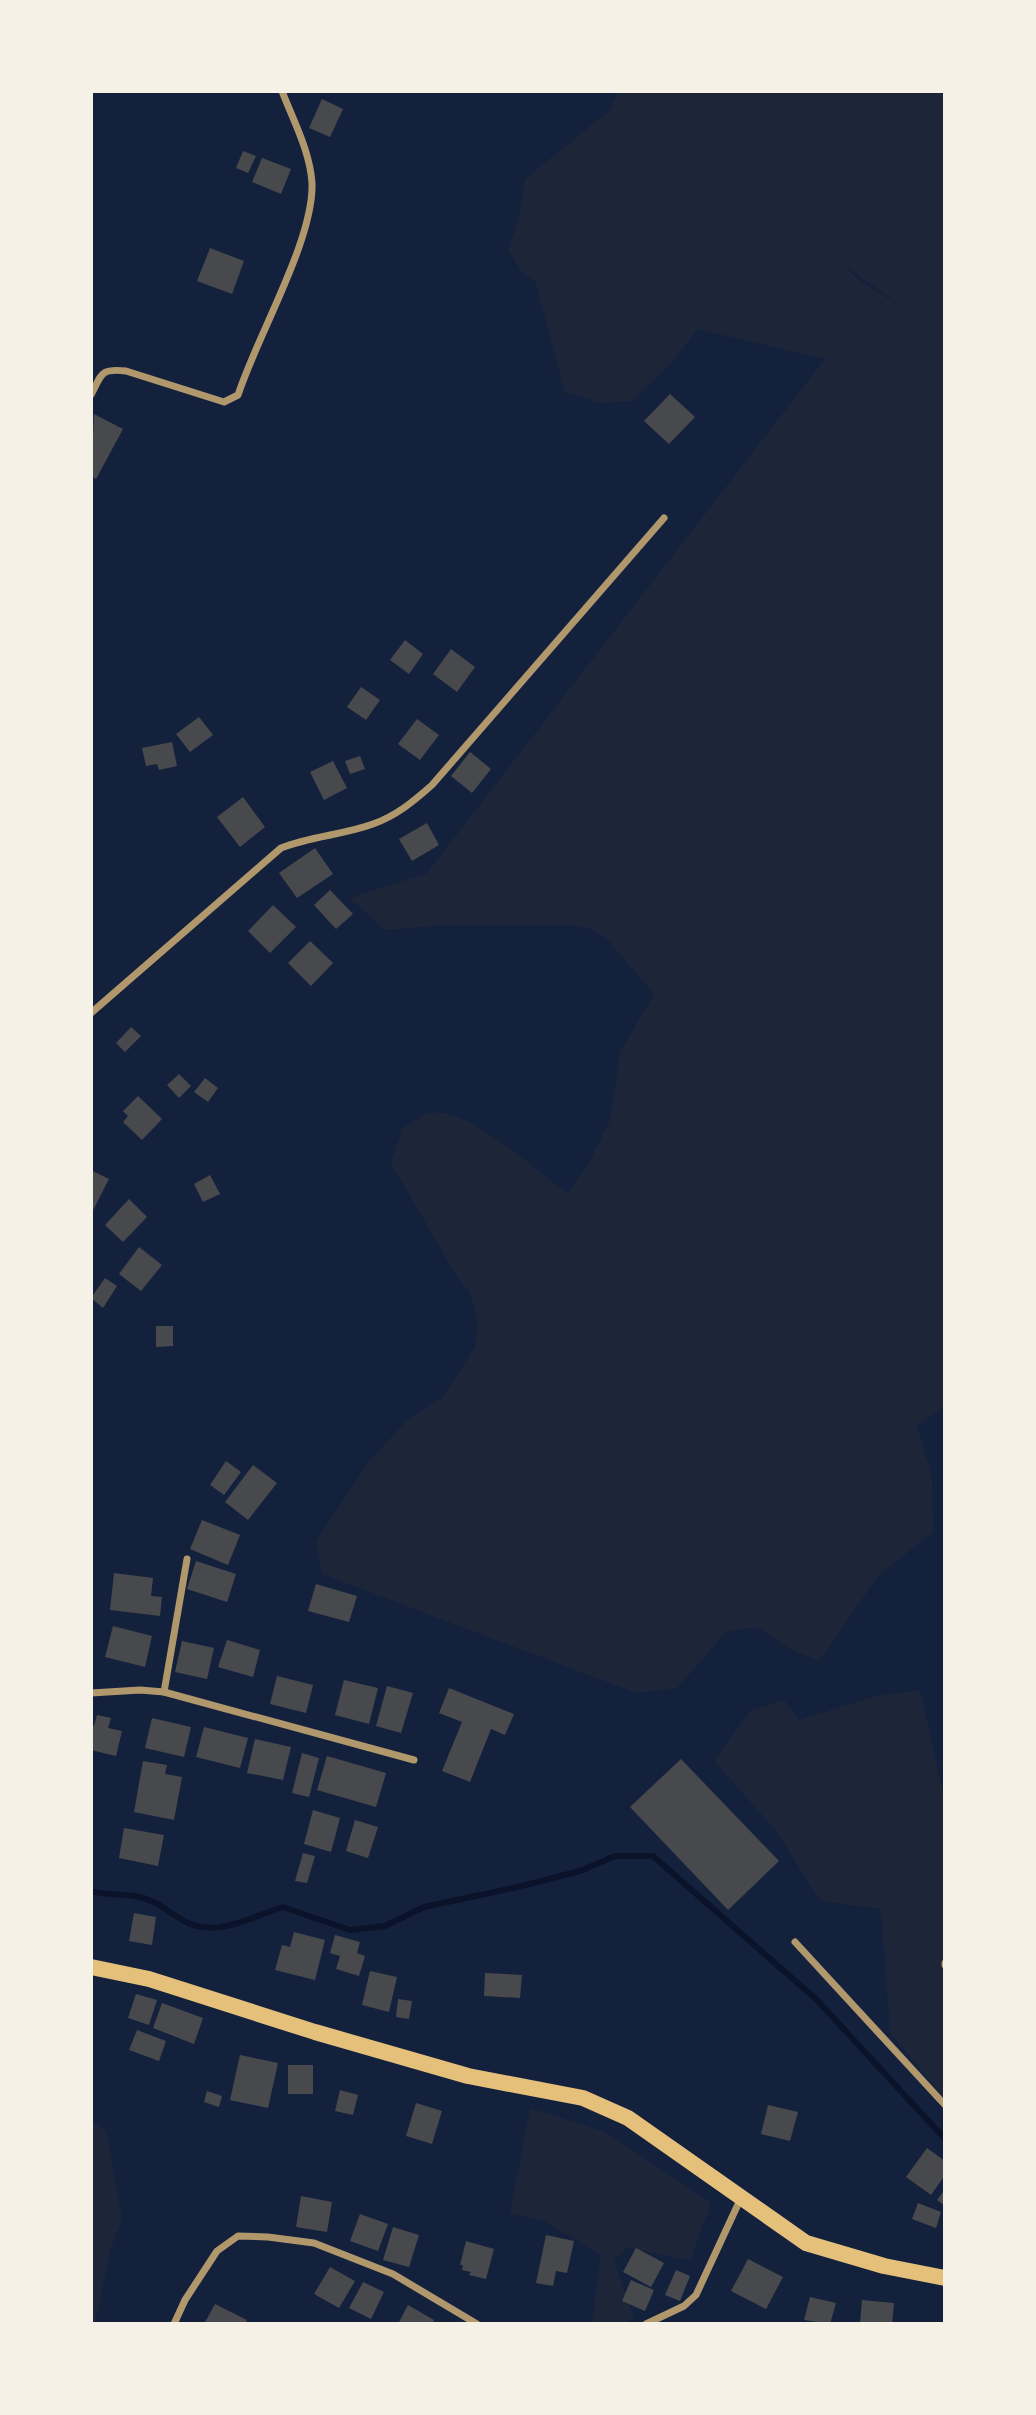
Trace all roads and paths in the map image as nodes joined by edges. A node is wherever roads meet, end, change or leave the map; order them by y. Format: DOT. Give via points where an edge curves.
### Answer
graph roads {
  1 [pos="282,91"];
  2 [pos="91,395"];
  3 [pos="664,518"];
  4 [pos="91,1013"];
  5 [pos="187,1559"];
  6 [pos="164,1692"];
  7 [pos="91,1693"];
  8 [pos="414,1760"];
  9 [pos="794,1942"];
  10 [pos="91,1968"];
  11 [pos="945,2105"];
  12 [pos="740,2200"];
  13 [pos="945,2278"];
  14 [pos="174,2324"];
  15 [pos="477,2324"];
  16 [pos="646,2324"];
  1 -- 2 [label="street" via="306,152 312,183 308,221 238,395 224,402 126,370 109,369"];
  3 -- 4 [label="street" via="409,806 372,825 302,839 281,848"];
  5 -- 6 [label="street"];
  6 -- 7 [label="street"];
  6 -- 8 [label="street"];
  9 -- 11 [label="street"];
  10 -- 12 [label="main road" via="149,1979 468,2076 583,2098 628,2118"];
  12 -- 13 [label="main road" via="806,2243"];
  12 -- 16 [label="street" via="696,2295"];
  14 -- 15 [label="street" via="218,2251 238,2236 248,2236 314,2243 393,2274"];
}
